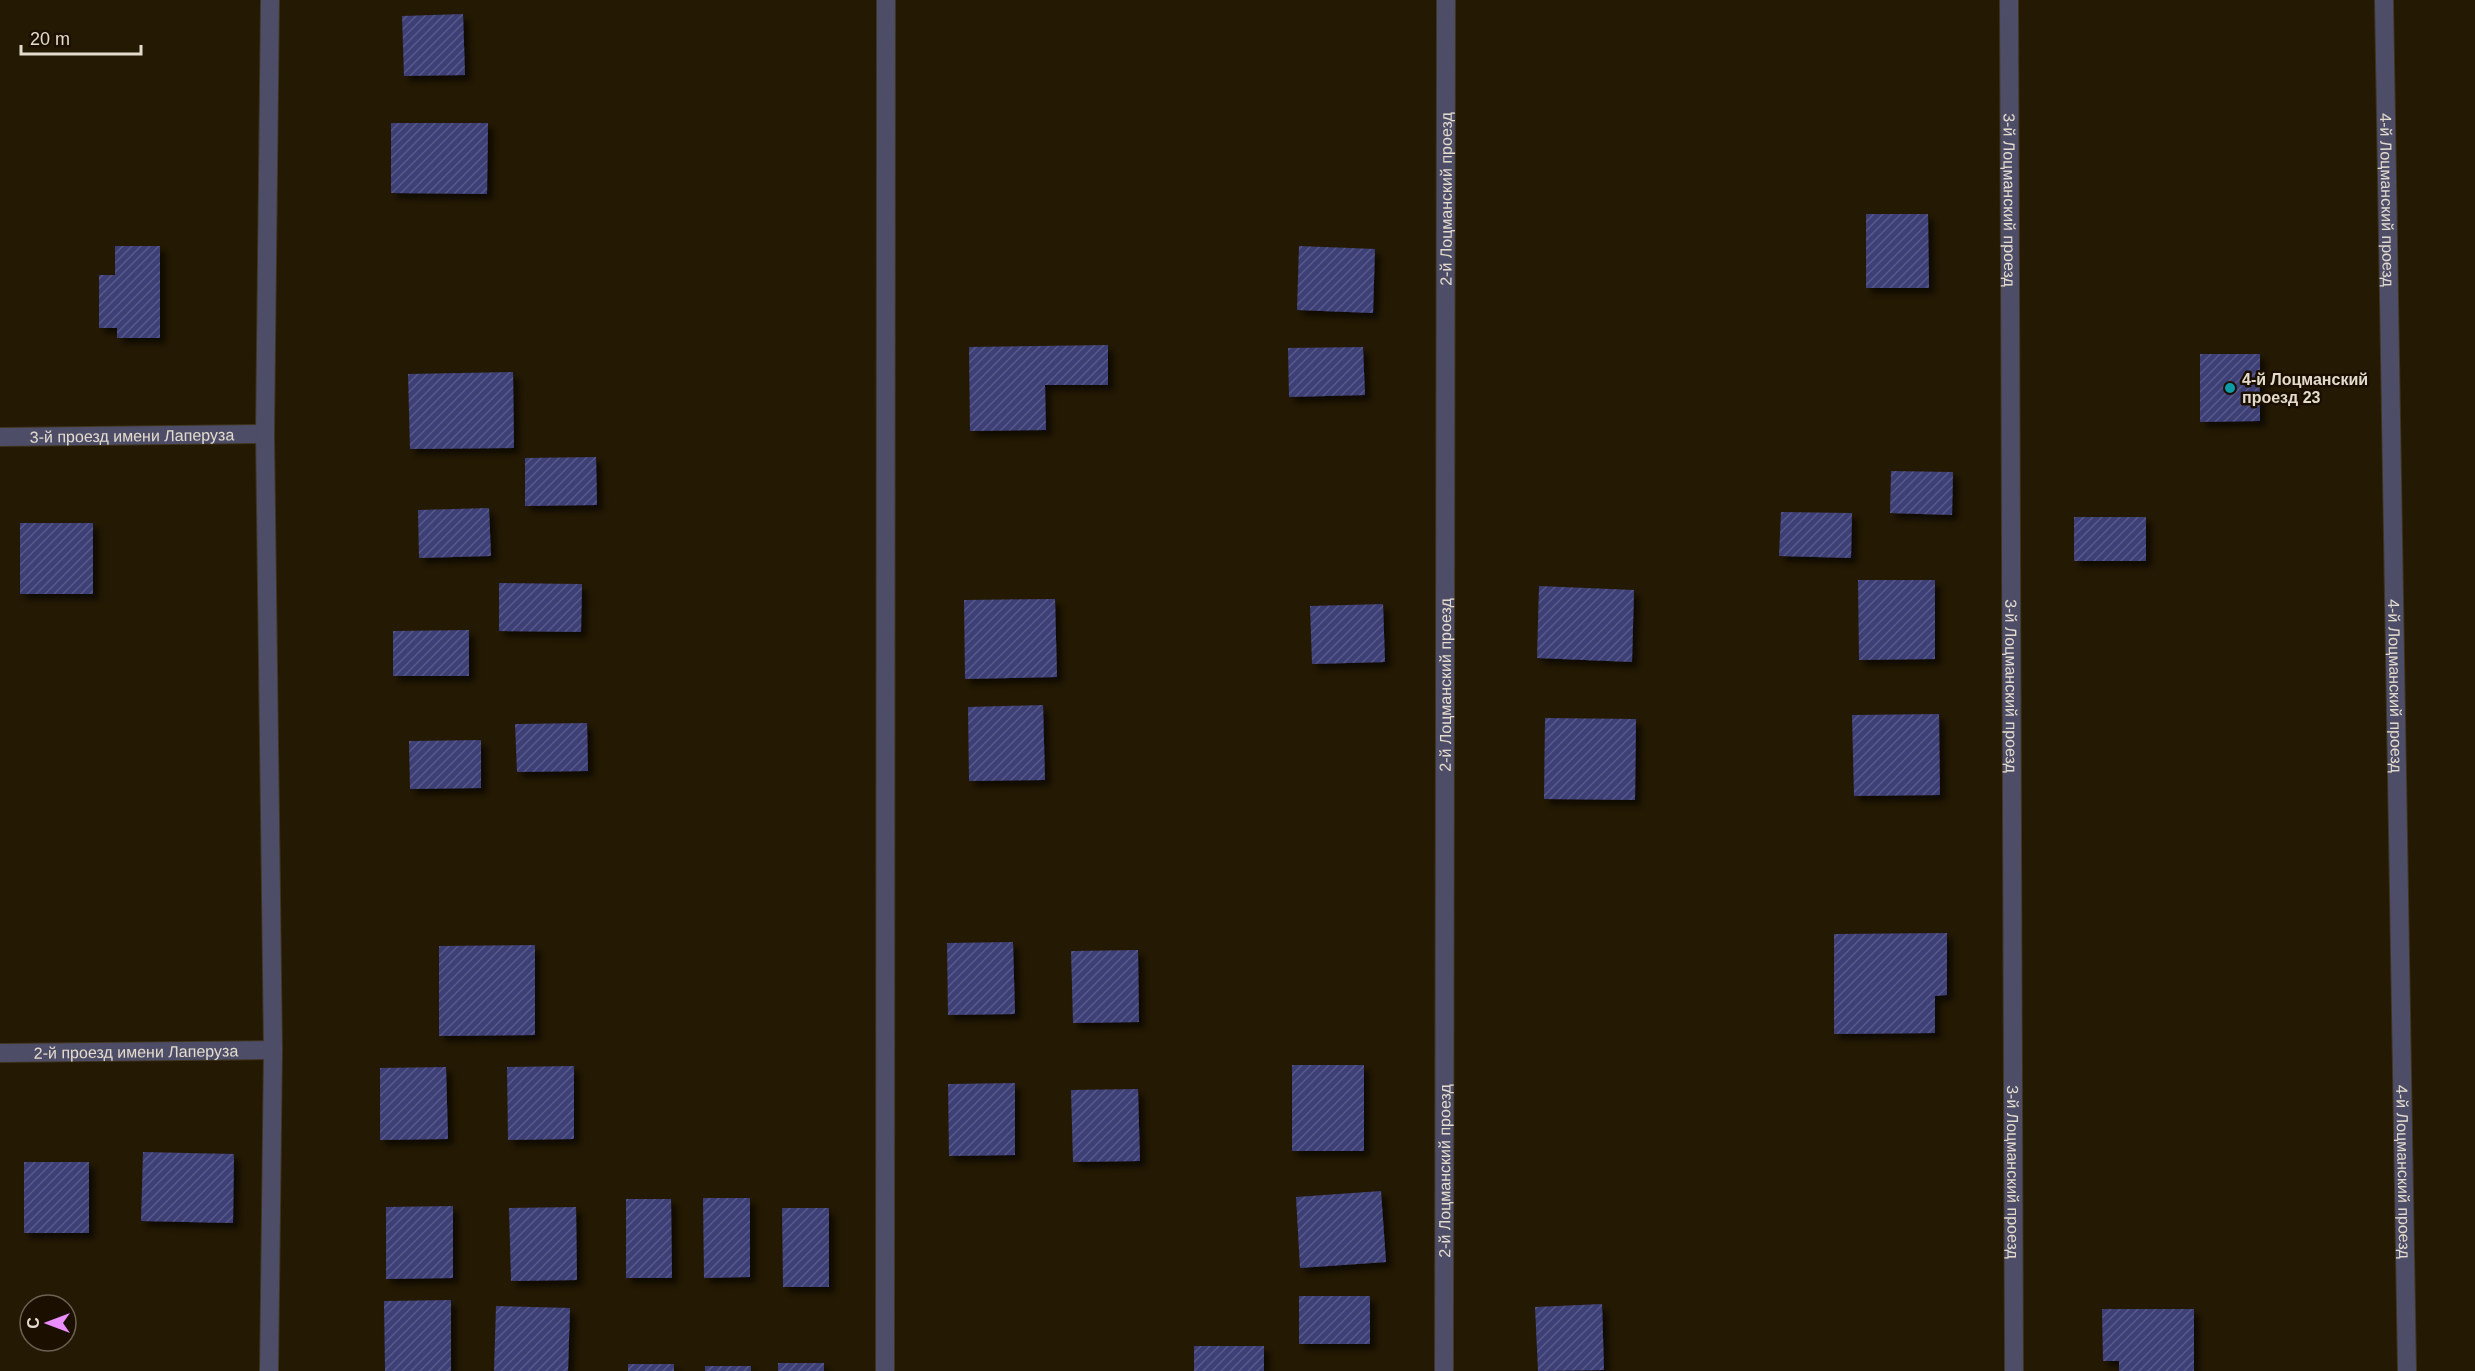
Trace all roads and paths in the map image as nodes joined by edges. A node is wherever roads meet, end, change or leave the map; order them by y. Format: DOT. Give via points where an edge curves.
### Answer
graph roads {
  1 [pos="270,0"];
  2 [pos="886,0"];
  3 [pos="1446,0"];
  4 [pos="2009,0"];
  5 [pos="2384,0"];
  6 [pos="265,434"];
  7 [pos="0,437"];
  8 [pos="273,1050"];
  9 [pos="0,1053"];
  10 [pos="269,1371"];
  11 [pos="885,1371"];
  12 [pos="1444,1371"];
  13 [pos="2014,1371"];
  14 [pos="2408,1371"];
  1 -- 6 [label="street"];
  2 -- 11 [label="street"];
  3 -- 12 [label="street, 2-й Лоцманский проезд"];
  4 -- 13 [label="street, 3-й Лоцманский проезд"];
  5 -- 14 [label="street, 4-й Лоцманский проезд"];
  6 -- 7 [label="street, 3-й проезд имени Лаперуза"];
  6 -- 8 [label="street"];
  8 -- 9 [label="street, 2-й проезд имени Лаперуза"];
  8 -- 10 [label="street"];
}
